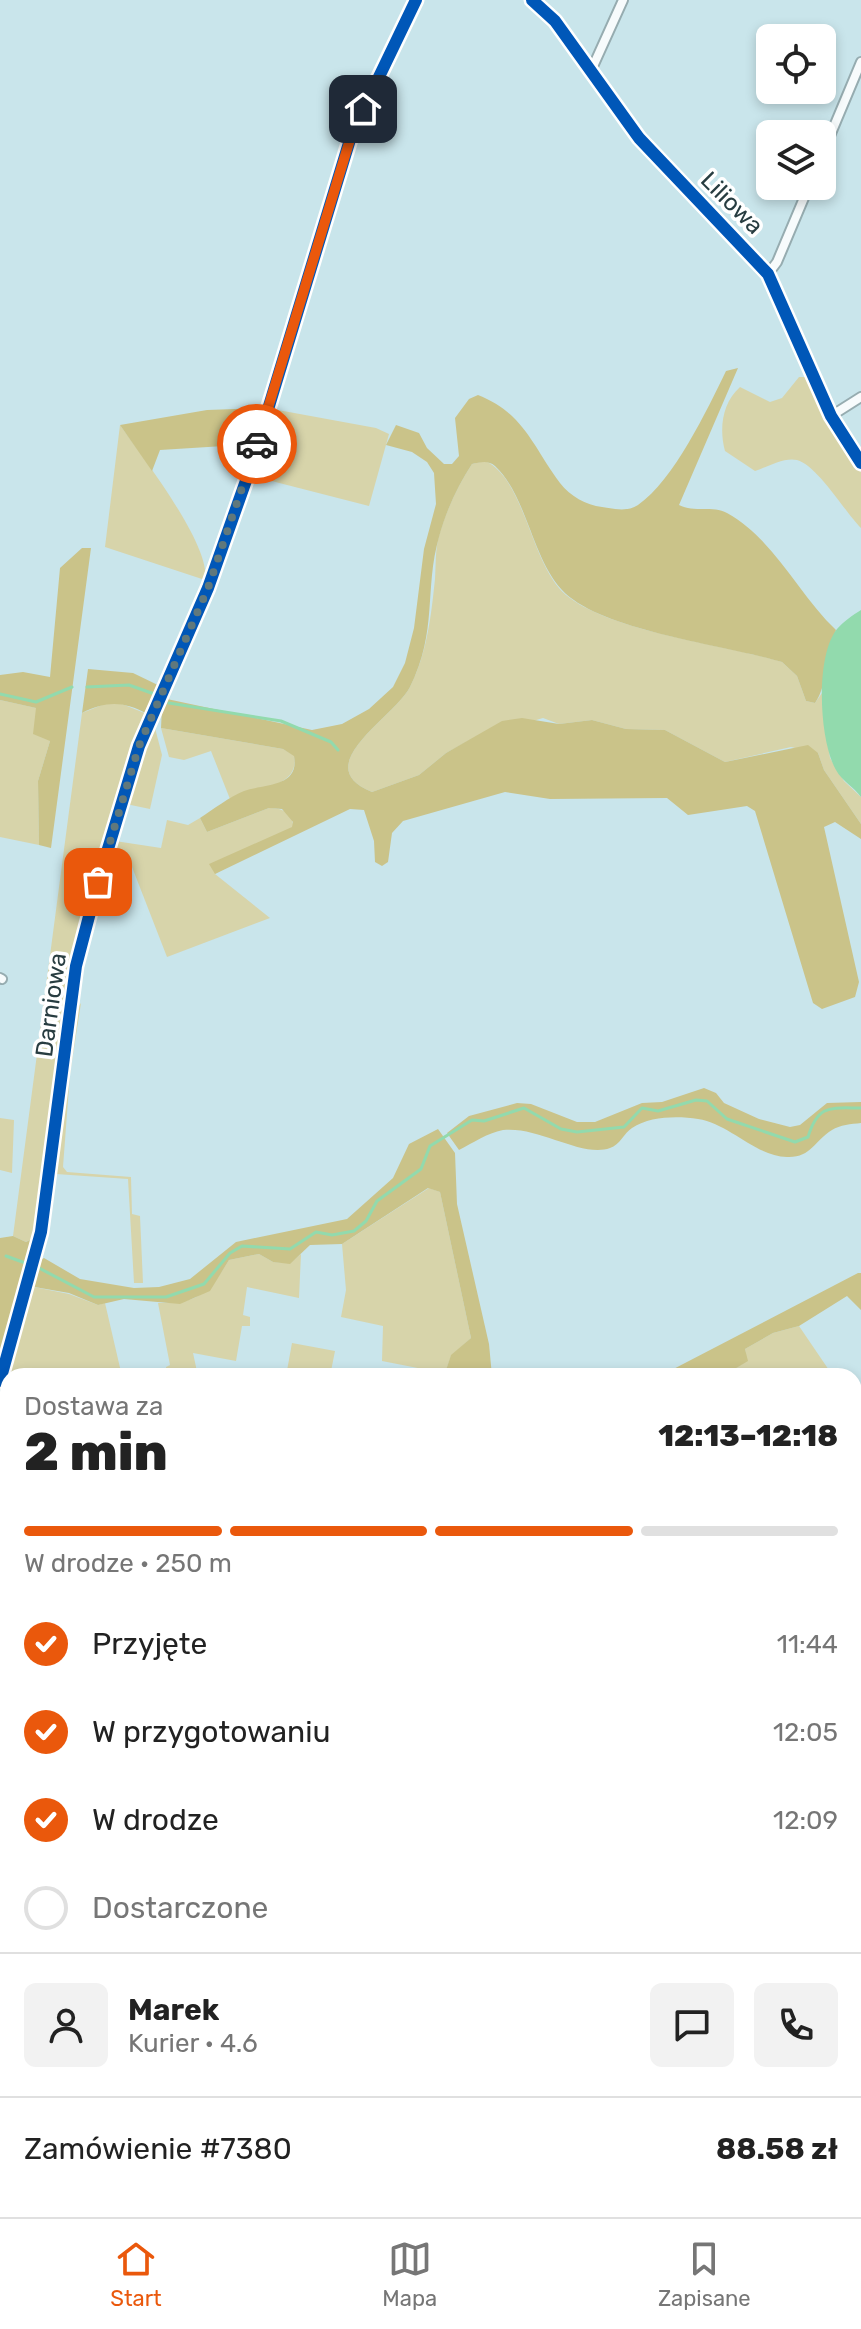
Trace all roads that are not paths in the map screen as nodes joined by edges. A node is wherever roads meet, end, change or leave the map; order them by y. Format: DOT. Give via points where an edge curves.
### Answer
graph roads {
  1 [pos="416,0"];
  2 [pos="532,0"];
  3 [pos="623,0"];
  4 [pos="861,62"];
  5 [pos="590,73"];
  6 [pos="836,122"];
  7 [pos="803,200"];
  8 [pos="768,274"];
  9 [pos="861,397"];
  10 [pos="831,416"];
  11 [pos="861,463"];
  12 [pos="3,1368"];
  1 -- 12 [label="street, Darniowa" via="352,133 248,475 208,588 139,746 76,966 51,1176"];
  2 -- 5 [label="street, Liliowa" via="555,21"];
  3 -- 5 [label="street"];
  4 -- 6 [label="street"];
  5 -- 8 [label="street, Liliowa" via="639,138"];
  7 -- 8 [label="street"];
  8 -- 10 [label="street, Liliowa"];
  9 -- 10 [label="street"];
  10 -- 11 [label="street, Liliowa"];
}
